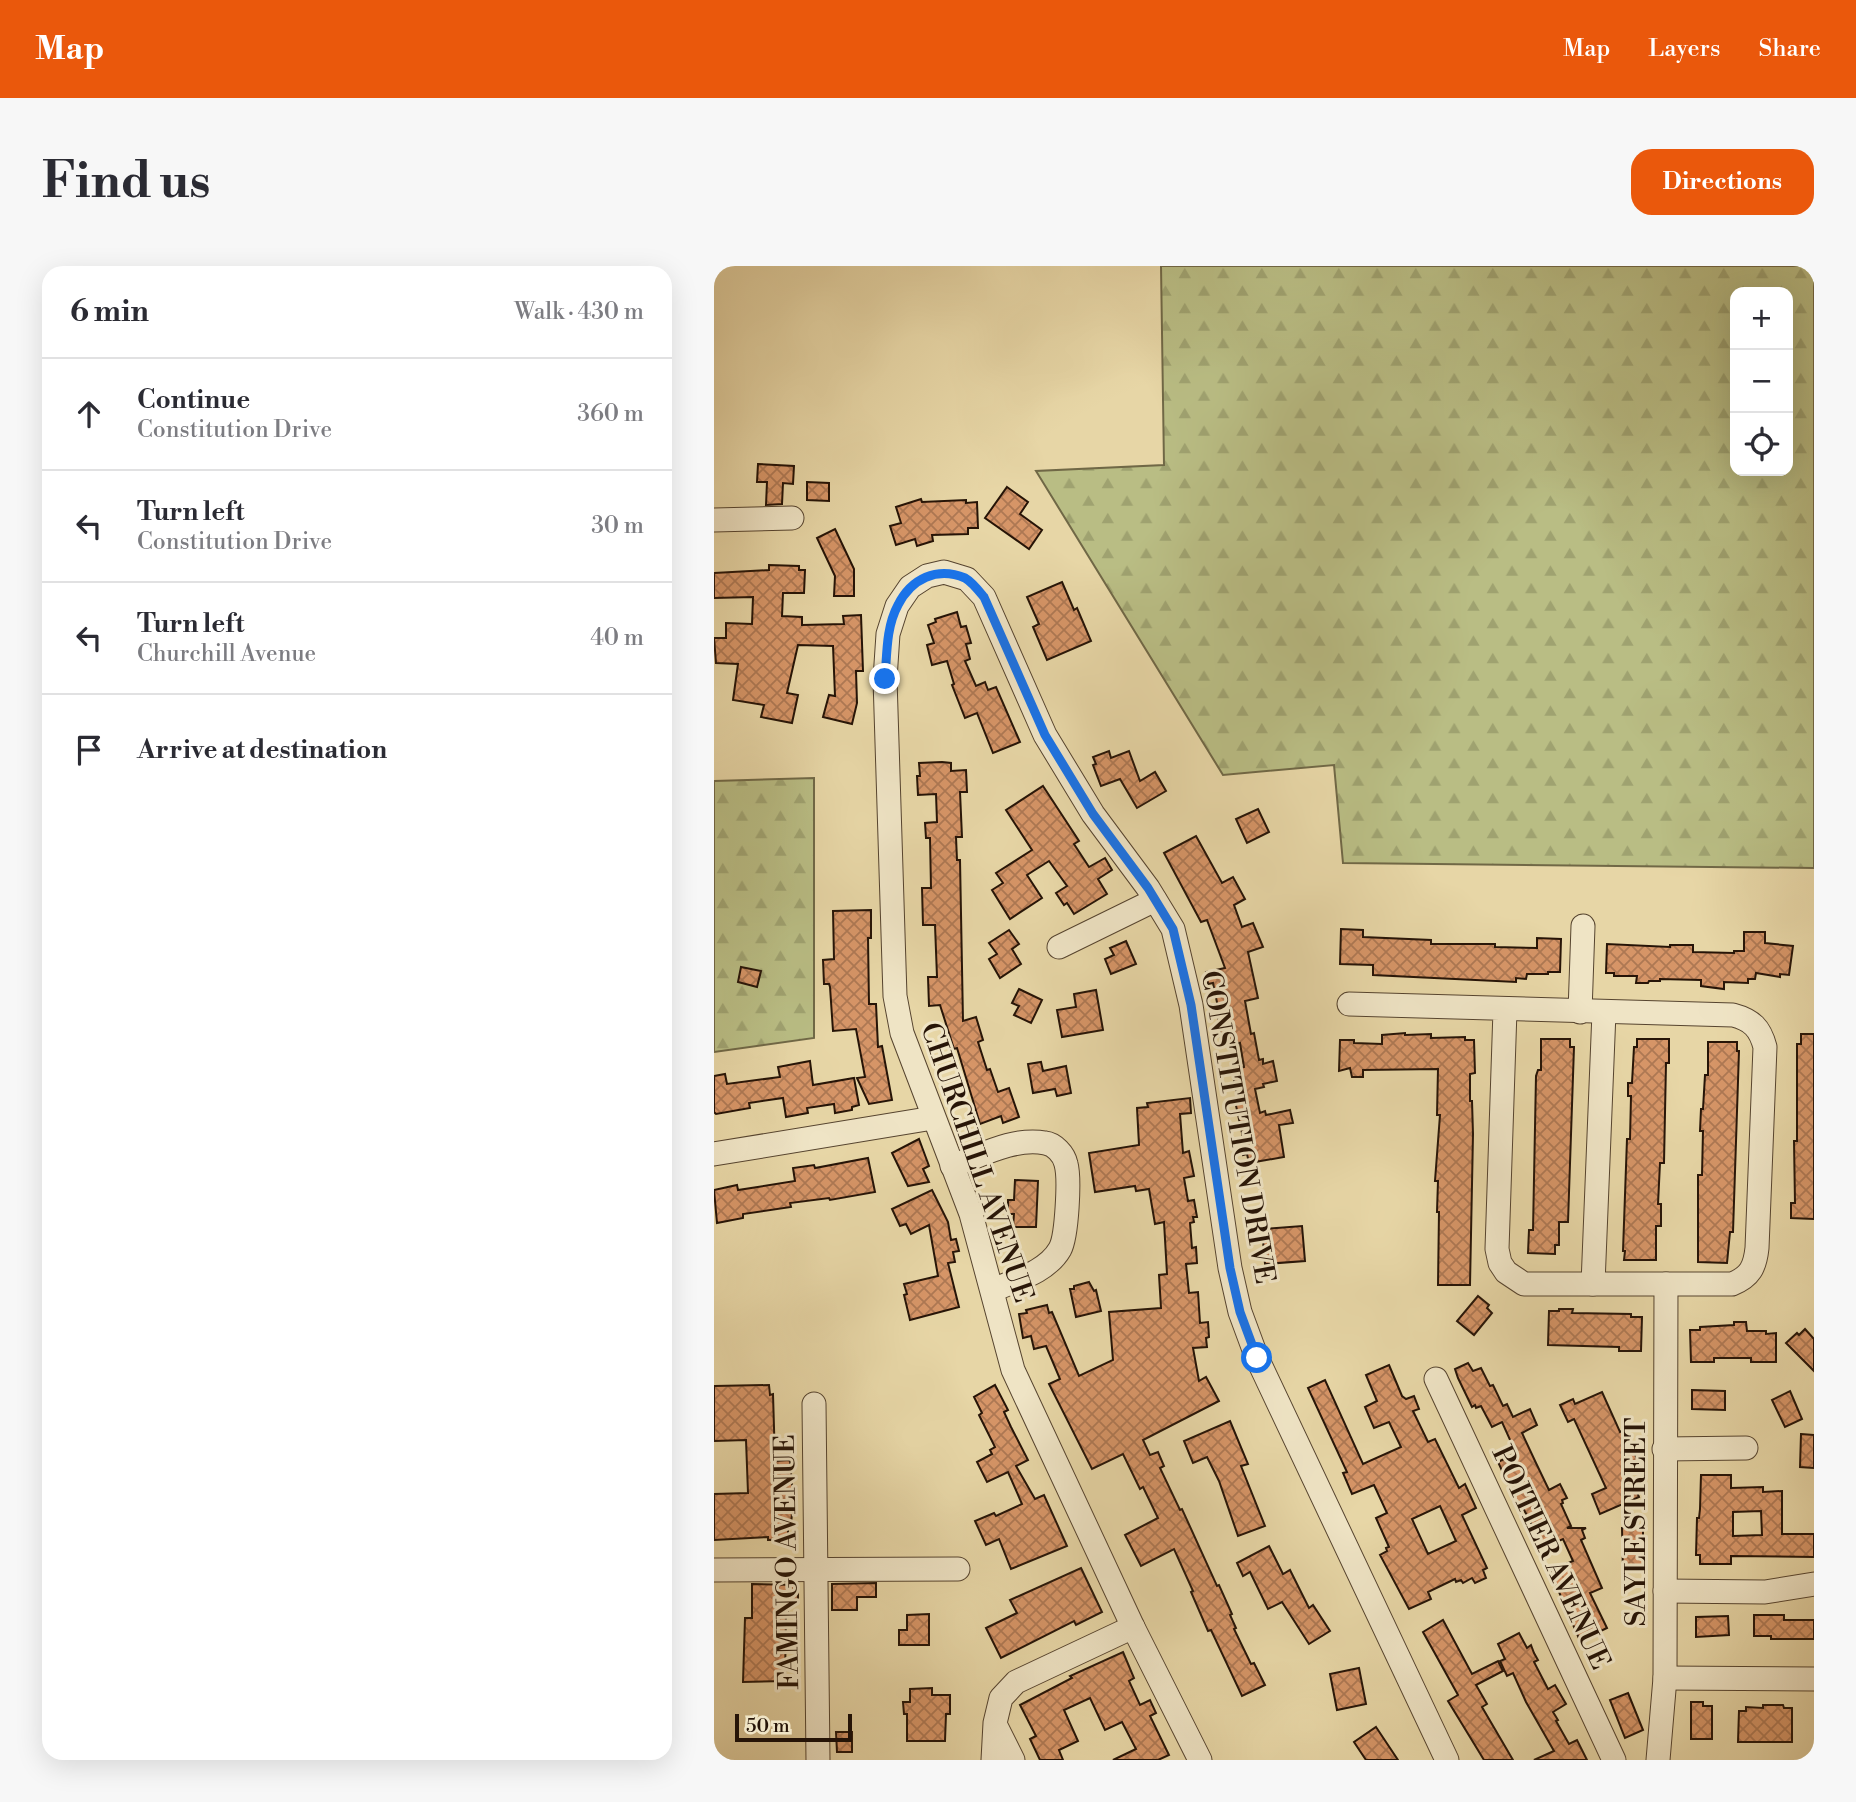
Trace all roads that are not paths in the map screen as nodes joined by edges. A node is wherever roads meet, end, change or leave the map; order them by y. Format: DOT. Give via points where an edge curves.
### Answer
graph roads {
  1 [pos="792,518"];
  2 [pos="714,520"];
  3 [pos="910,587"];
  4 [pos="1155,900"];
  5 [pos="1583,926"];
  6 [pos="1059,947"];
  7 [pos="1349,1004"];
  8 [pos="1505,1010"];
  9 [pos="1580,1012"];
  10 [pos="1604,1012"];
  11 [pos="933,1118"];
  12 [pos="714,1154"];
  13 [pos="952,1166"];
  14 [pos="1593,1284"];
  15 [pos="1666,1284"];
  16 [pos="993,1290"];
  17 [pos="1436,1379"];
  18 [pos="814,1405"];
  19 [pos="1746,1448"];
  20 [pos="1664,1449"];
  21 [pos="958,1569"];
  22 [pos="714,1570"];
  23 [pos="817,1571"];
  24 [pos="1814,1584"];
  25 [pos="1665,1591"];
  26 [pos="1133,1627"];
  27 [pos="1665,1678"];
  28 [pos="1814,1679"];
  29 [pos="995,1723"];
  30 [pos="818,1760"];
  31 [pos="993,1760"];
  32 [pos="1013,1760"];
  33 [pos="1200,1760"];
  34 [pos="1447,1760"];
  35 [pos="1614,1760"];
  36 [pos="1658,1760"];
  1 -- 2 [label="street"];
  3 -- 4 [label="street, CONSTITUTION DRIVE" via="944,572 967,579 984,597 1045,735 1093,814"];
  3 -- 11 [label="street, CHURCHILL AVENUE" via="897,606 888,634 885,679 895,996 901,1033"];
  4 -- 6 [label="street"];
  4 -- 34 [label="street, CONSTITUTION DRIVE" via="1173,929 1191,1005 1240,1312 1257,1358"];
  5 -- 9 [label="street"];
  7 -- 8 [label="street"];
  8 -- 9 [label="street"];
  8 -- 14 [label="street" via="1500,1263 1524,1284"];
  9 -- 10 [label="street"];
  10 -- 14 [label="street"];
  10 -- 15 [label="street" via="1733,1015 1755,1025 1765,1046 1755,1263 1749,1274 1732,1284"];
  11 -- 12 [label="street"];
  11 -- 13 [label="street, CHURCHILL AVENUE"];
  13 -- 16 [label="street, CHURCHILL AVENUE"];
  13 -- 16 [label="street" via="1027,1142 1047,1143 1059,1150 1066,1164 1066,1227 1061,1248 1045,1266"];
  14 -- 15 [label="street"];
  15 -- 20 [label="street, SAYLE STREET"];
  16 -- 26 [label="street, CHURCHILL AVENUE" via="1013,1370"];
  17 -- 35 [label="street, POITIER AVENUE"];
  18 -- 23 [label="street, FAMINGO AVENUE"];
  19 -- 20 [label="street"];
  20 -- 25 [label="street, SAYLE STREET"];
  21 -- 23 [label="street"];
  22 -- 23 [label="street"];
  23 -- 30 [label="street, FAMINGO AVENUE"];
  24 -- 25 [label="street" via="1765,1592"];
  25 -- 27 [label="street, SAYLE STREET"];
  26 -- 29 [label="street" via="1016,1682 1001,1698"];
  26 -- 33 [label="street, CHURCHILL AVENUE"];
  27 -- 28 [label="street"];
  27 -- 36 [label="street, SAYLE STREET"];
  29 -- 31 [label="street"];
  29 -- 32 [label="street"];
}
